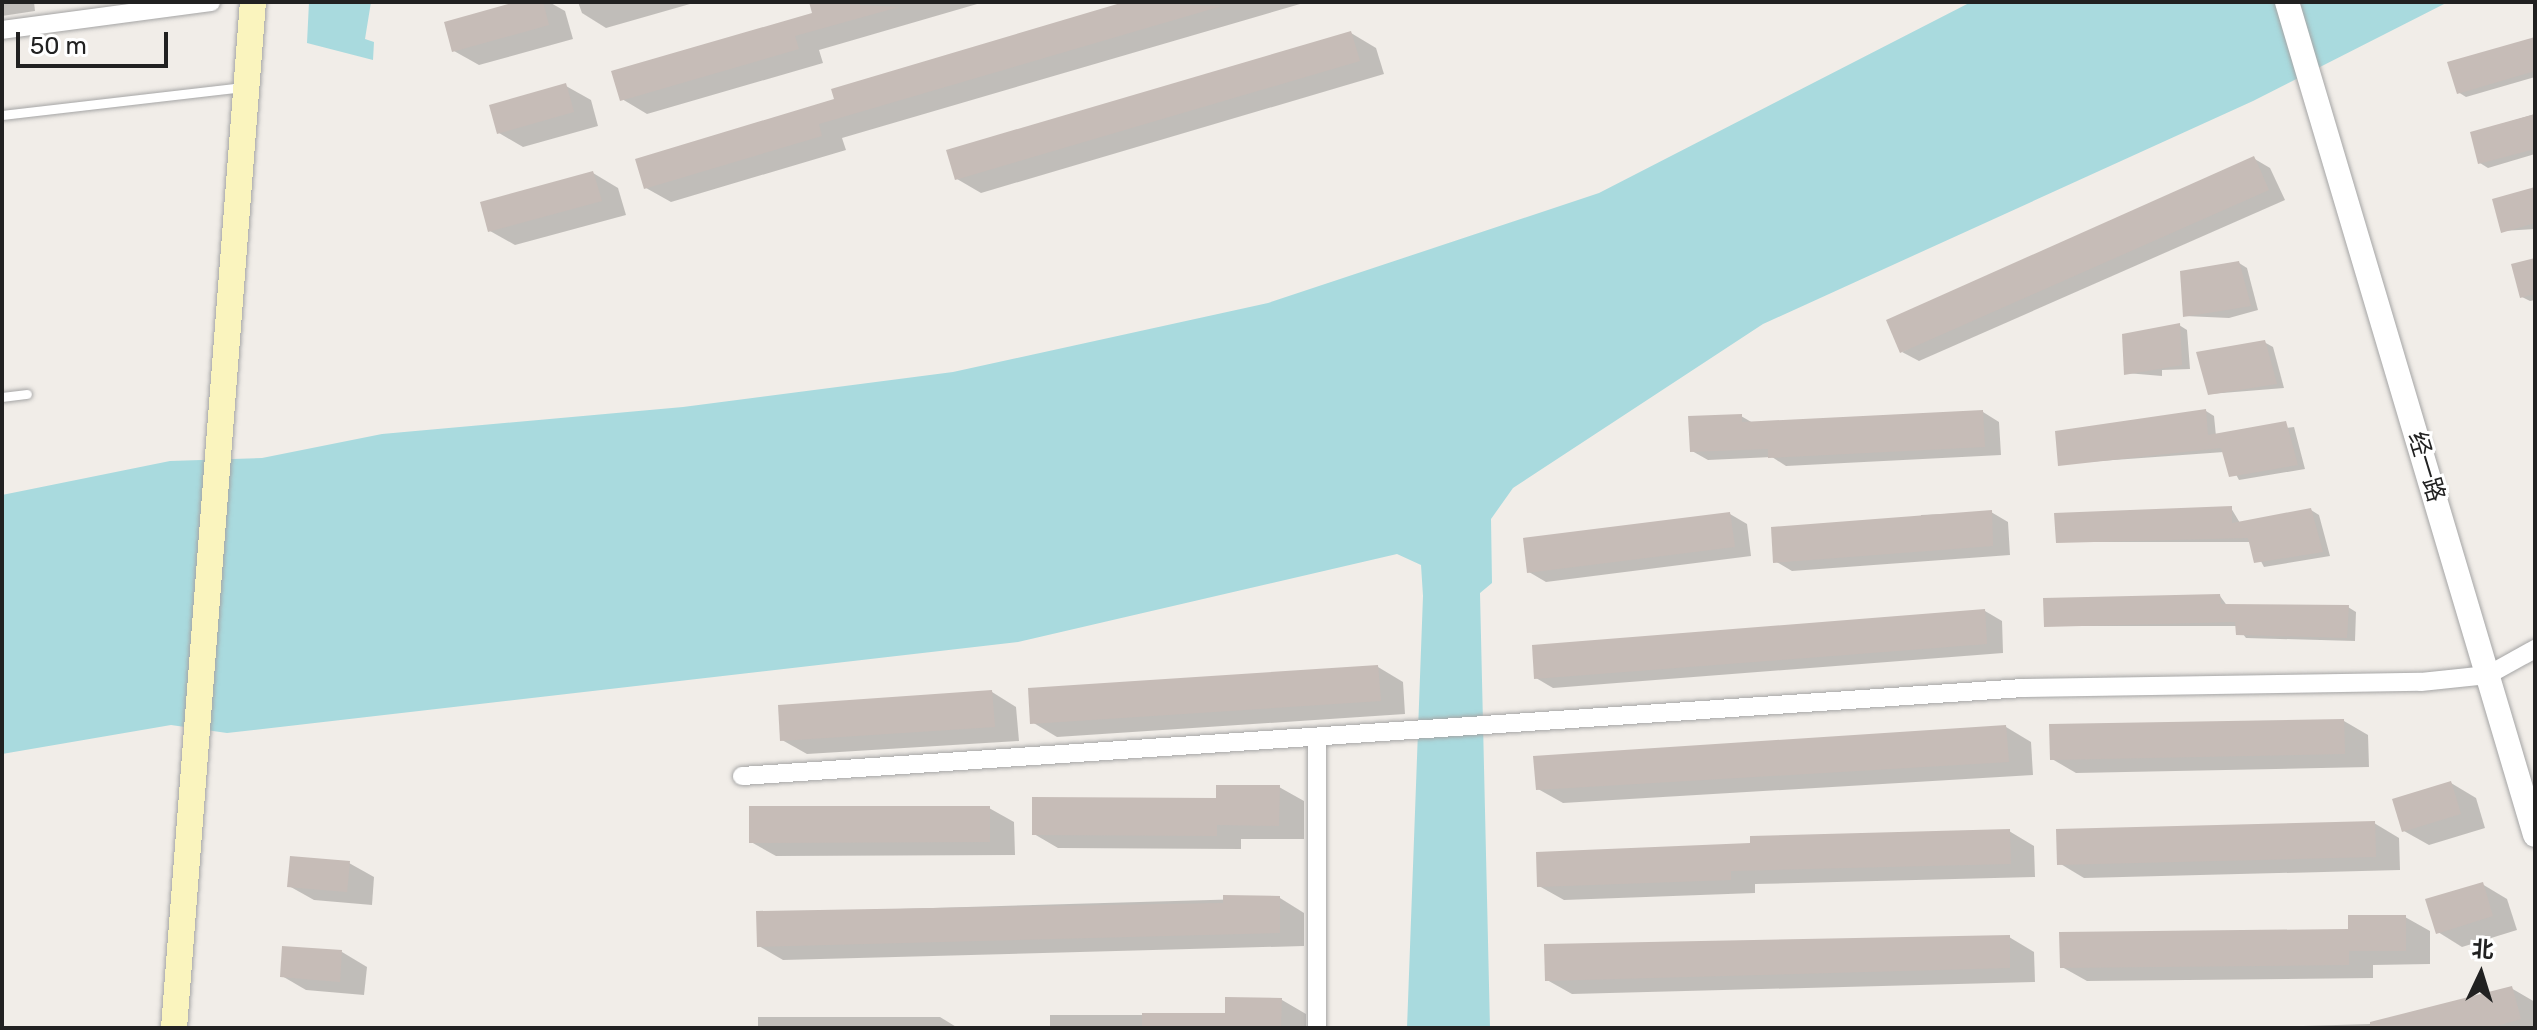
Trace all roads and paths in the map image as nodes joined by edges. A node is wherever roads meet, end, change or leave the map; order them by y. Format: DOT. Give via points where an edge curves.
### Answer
graph roads {
  1 [pos="211,2"];
  2 [pos="253,2"];
  3 [pos="2287,2"];
  4 [pos="2,30"];
  5 [pos="247,87"];
  6 [pos="2,115"];
  7 [pos="27,394"];
  8 [pos="2,397"];
  9 [pos="2535,649"];
  10 [pos="2488,675"];
  11 [pos="1317,737"];
  12 [pos="742,776"];
  13 [pos="2535,835"];
  14 [pos="174,1028"];
  15 [pos="1317,1028"];
  1 -- 4 [label="street"];
  2 -- 5 [label="main road"];
  3 -- 10 [label="street, 经一路"];
  5 -- 6 [label="lane"];
  5 -- 14 [label="main road"];
  7 -- 8 [label="lane"];
  9 -- 10 [label="street"];
  10 -- 11 [label="street" via="2024,688 1406,725"];
  10 -- 13 [label="street, 经一路"];
  11 -- 12 [label="street"];
  11 -- 15 [label="street"];
}
